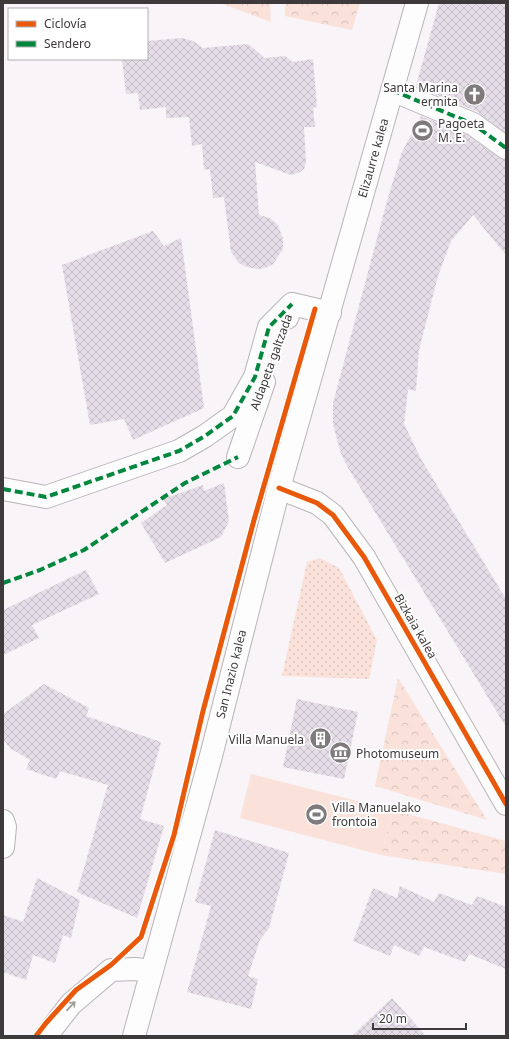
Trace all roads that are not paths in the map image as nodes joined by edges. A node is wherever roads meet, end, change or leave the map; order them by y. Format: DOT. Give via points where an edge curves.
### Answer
graph roads {
  1 [pos="417,3"];
  2 [pos="392,90"];
  3 [pos="506,148"];
  4 [pos="292,304"];
  5 [pos="330,313"];
  6 [pos="238,457"];
  7 [pos="279,488"];
  8 [pos="3,490"];
  9 [pos="506,804"];
  10 [pos="3,821"];
  11 [pos="3,847"];
  12 [pos="150,971"];
  13 [pos="46,1036"];
  14 [pos="134,1036"];
  1 -- 2 [label="street, Elizaurre kalea"];
  2 -- 3 [label="street" via="473,124"];
  2 -- 5 [label="street, Elizaurre kalea"];
  4 -- 5 [label="street, Aldapeta galtzada"];
  4 -- 6 [label="street, Aldapeta galtzada"];
  4 -- 8 [label="street" via="269,327 255,377 233,416 204,436 179,451 46,497"];
  5 -- 7 [label="street, San Inazio kalea"];
  7 -- 9 [label="street, Bizkaia kalea" via="317,503 333,515 364,557"];
  7 -- 12 [label="street, San Inazio kalea" via="210,756"];
  10 -- 11 [label="street"];
  13 -- 12 [label="street, one-way" via="71,1004 111,970"];
  12 -- 14 [label="street, San Inazio kalea"];
}
